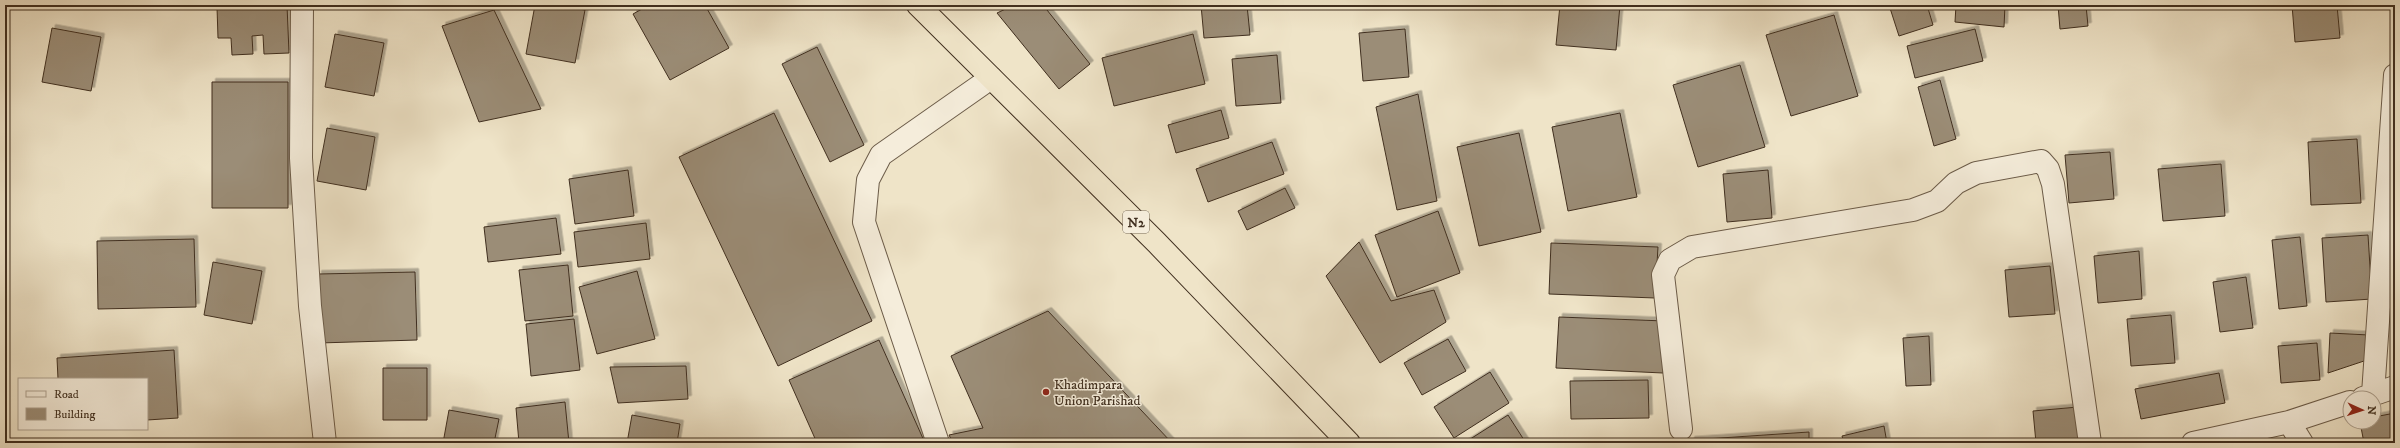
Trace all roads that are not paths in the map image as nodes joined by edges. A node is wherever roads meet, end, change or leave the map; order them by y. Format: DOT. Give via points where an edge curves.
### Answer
graph roads {
  1 [pos="302,5"];
  2 [pos="918,5"];
  3 [pos="2395,75"];
  4 [pos="991,78"];
  5 [pos="2395,387"];
  6 [pos="2369,390"];
  7 [pos="2382,391"];
  8 [pos="2342,405"];
  9 [pos="2289,422"];
  10 [pos="1681,429"];
  11 [pos="325,443"];
  12 [pos="938,443"];
  13 [pos="1349,443"];
  14 [pos="2090,443"];
  15 [pos="2193,443"];
  16 [pos="2302,443"];
  1 -- 11 [label="street" via="301,158 310,306"];
  2 -- 4 [label="highway, N2"];
  3 -- 6 [label="street"];
  4 -- 12 [label="street" via="881,155 868,180 864,222"];
  4 -- 13 [label="highway, N2" via="1157,243"];
  5 -- 7 [label="street"];
  8 -- 9 [label="street"];
  9 -- 15 [label="street"];
  9 -- 16 [label="street"];
  10 -- 14 [label="street" via="1663,275 1670,260 1692,247 1913,210 1937,201 1956,183 1976,173 2041,161 2048,169 2053,184"];
}
